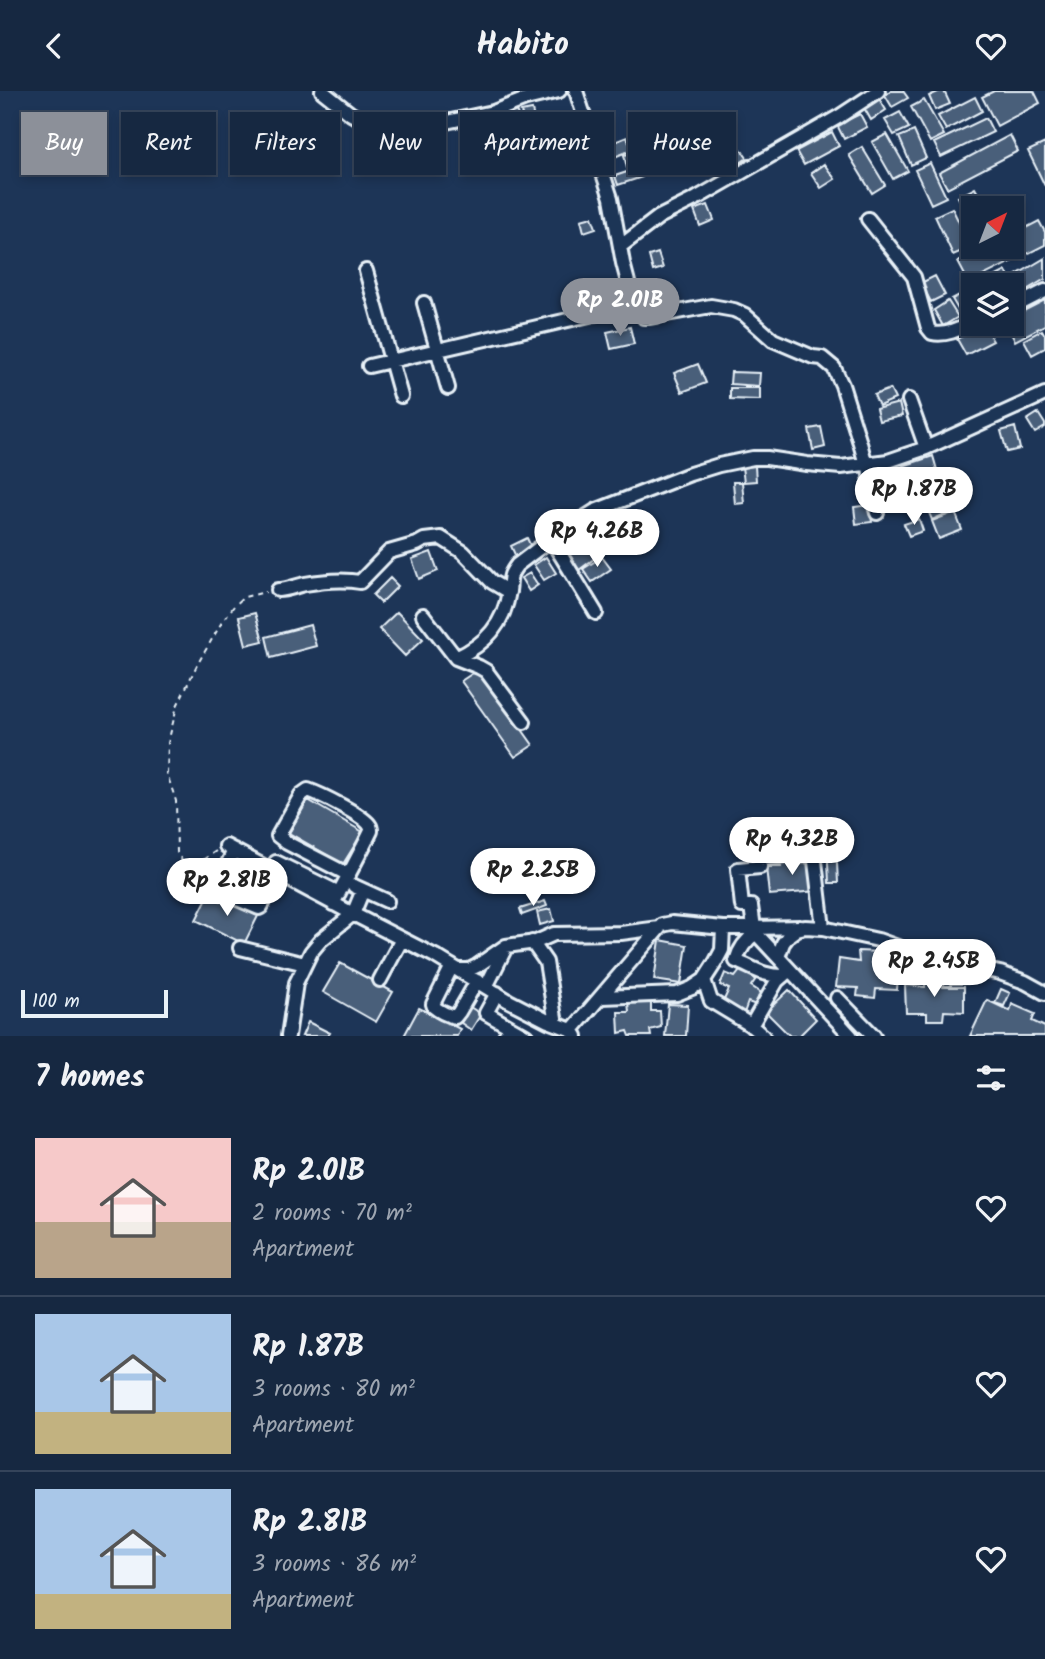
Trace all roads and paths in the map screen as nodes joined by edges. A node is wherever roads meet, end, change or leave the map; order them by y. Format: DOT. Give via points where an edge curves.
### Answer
graph roads {
  1 [pos="322,91"];
  2 [pos="559,91"];
  3 [pos="576,91"];
  4 [pos="878,91"];
  5 [pos="868,219"];
  6 [pos="621,246"];
  7 [pos="366,271"];
  8 [pos="1045,291"];
  9 [pos="1024,302"];
  10 [pos="424,303"];
  11 [pos="636,304"];
  12 [pos="961,329"];
  13 [pos="437,350"];
  14 [pos="391,361"];
  15 [pos="369,366"];
  16 [pos="448,388"];
  17 [pos="1045,394"];
  18 [pos="401,396"];
  19 [pos="909,400"];
  20 [pos="926,448"];
  21 [pos="867,465"];
  22 [pos="877,513"];
  23 [pos="551,539"];
  24 [pos="278,590"];
  25 [pos="509,593"];
  26 [pos="596,614"];
  27 [pos="423,615"];
  28 [pos="456,658"];
  29 [pos="524,722"];
  30 [pos="286,843"];
  31 [pos="230,848"];
  32 [pos="276,869"];
  33 [pos="355,884"];
  34 [pos="336,898"];
  35 [pos="387,901"];
  36 [pos="354,914"];
  37 [pos="805,927"];
  38 [pos="723,928"];
  39 [pos="823,928"];
  40 [pos="659,929"];
  41 [pos="753,929"];
  42 [pos="402,939"];
  43 [pos="532,942"];
  44 [pos="506,946"];
  45 [pos="240,948"];
  46 [pos="778,957"];
  47 [pos="736,961"];
  48 [pos="715,963"];
  49 [pos="305,964"];
  50 [pos="456,968"];
  51 [pos="787,973"];
  52 [pos="704,980"];
  53 [pos="380,981"];
  54 [pos="487,987"];
  55 [pos="1045,993"];
  56 [pos="602,997"];
  57 [pos="837,998"];
  58 [pos="751,1026"];
  59 [pos="565,1031"];
  60 [pos="507,1032"];
  61 [pos="288,1036"];
  62 [pos="526,1036"];
  63 [pos="763,1036"];
  64 [pos="851,1036"];
  65 [pos="874,1036"];
  1 -- 2 [label="street" via="377,128 404,131"];
  3 -- 6 [label="street" via="611,198"];
  4 -- 6 [label="street" via="659,216"];
  5 -- 12 [label="street" via="914,277 932,333"];
  6 -- 11 [label="street"];
  7 -- 14 [label="street"];
  8 -- 9 [label="street"];
  10 -- 13 [label="street"];
  11 -- 13 [label="street"];
  11 -- 21 [label="street" via="644,317 711,306 734,310 773,340 822,358 842,385"];
  13 -- 14 [label="street"];
  13 -- 16 [label="street"];
  14 -- 15 [label="street"];
  14 -- 18 [label="street"];
  17 -- 20 [label="street"];
  19 -- 20 [label="street"];
  20 -- 21 [label="street"];
  21 -- 22 [label="street"];
  21 -- 23 [label="street" via="841,467 753,458 719,465 595,511"];
  23 -- 25 [label="street" via="517,565 510,574"];
  23 -- 26 [label="street"];
  24 -- 25 [label="street" via="326,581 360,582 389,552 441,538"];
  24 -- 31 [label="path" via="244,597 222,622 177,706 168,743 167,774 176,801 181,860 194,866 221,847"];
  25 -- 28 [label="street" via="493,631"];
  27 -- 28 [label="street"];
  28 -- 29 [label="street" via="486,671"];
  30 -- 32 [label="street"];
  30 -- 33 [label="street"];
  30 -- 33 [label="street" via="279,833 308,790 364,819 371,831"];
  31 -- 32 [label="street"];
  31 -- 32 [label="street" via="218,891 261,907"];
  32 -- 34 [label="street"];
  33 -- 34 [label="street"];
  33 -- 35 [label="street"];
  33 -- 36 [label="street"];
  34 -- 36 [label="street"];
  36 -- 42 [label="street"];
  36 -- 49 [label="street" via="321,940"];
  37 -- 39 [label="street"];
  37 -- 41 [label="street"];
  37 -- 46 [label="street" via="789,935"];
  38 -- 40 [label="street" via="672,923"];
  38 -- 41 [label="street"];
  38 -- 48 [label="street" via="722,950"];
  39 -- 41 [label="street" via="814,853 760,859 760,867 738,869 742,906 751,905"];
  39 -- 55 [label="street" via="1000,974"];
  40 -- 43 [label="street" via="554,934"];
  40 -- 56 [label="street"];
  41 -- 46 [label="street"];
  41 -- 47 [label="street"];
  42 -- 50 [label="street"];
  42 -- 53 [label="street"];
  43 -- 44 [label="street"];
  43 -- 59 [label="street" via="546,962"];
  44 -- 50 [label="street" via="469,969"];
  44 -- 54 [label="street"];
  45 -- 49 [label="street"];
  46 -- 51 [label="street"];
  47 -- 48 [label="street"];
  47 -- 51 [label="street" via="763,974"];
  48 -- 52 [label="street"];
  49 -- 61 [label="street" via="296,983"];
  50 -- 54 [label="street"];
  50 -- 54 [label="street" via="433,1004 440,1012 455,1017"];
  51 -- 58 [label="street" via="777,981"];
  51 -- 64 [label="street"];
  52 -- 56 [label="street" via="677,994"];
  52 -- 58 [label="street" via="711,1001"];
  54 -- 59 [label="street"];
  54 -- 60 [label="street" via="486,1013"];
  56 -- 59 [label="street"];
  57 -- 65 [label="street"];
  58 -- 63 [label="street"];
  60 -- 62 [label="street"];
}
